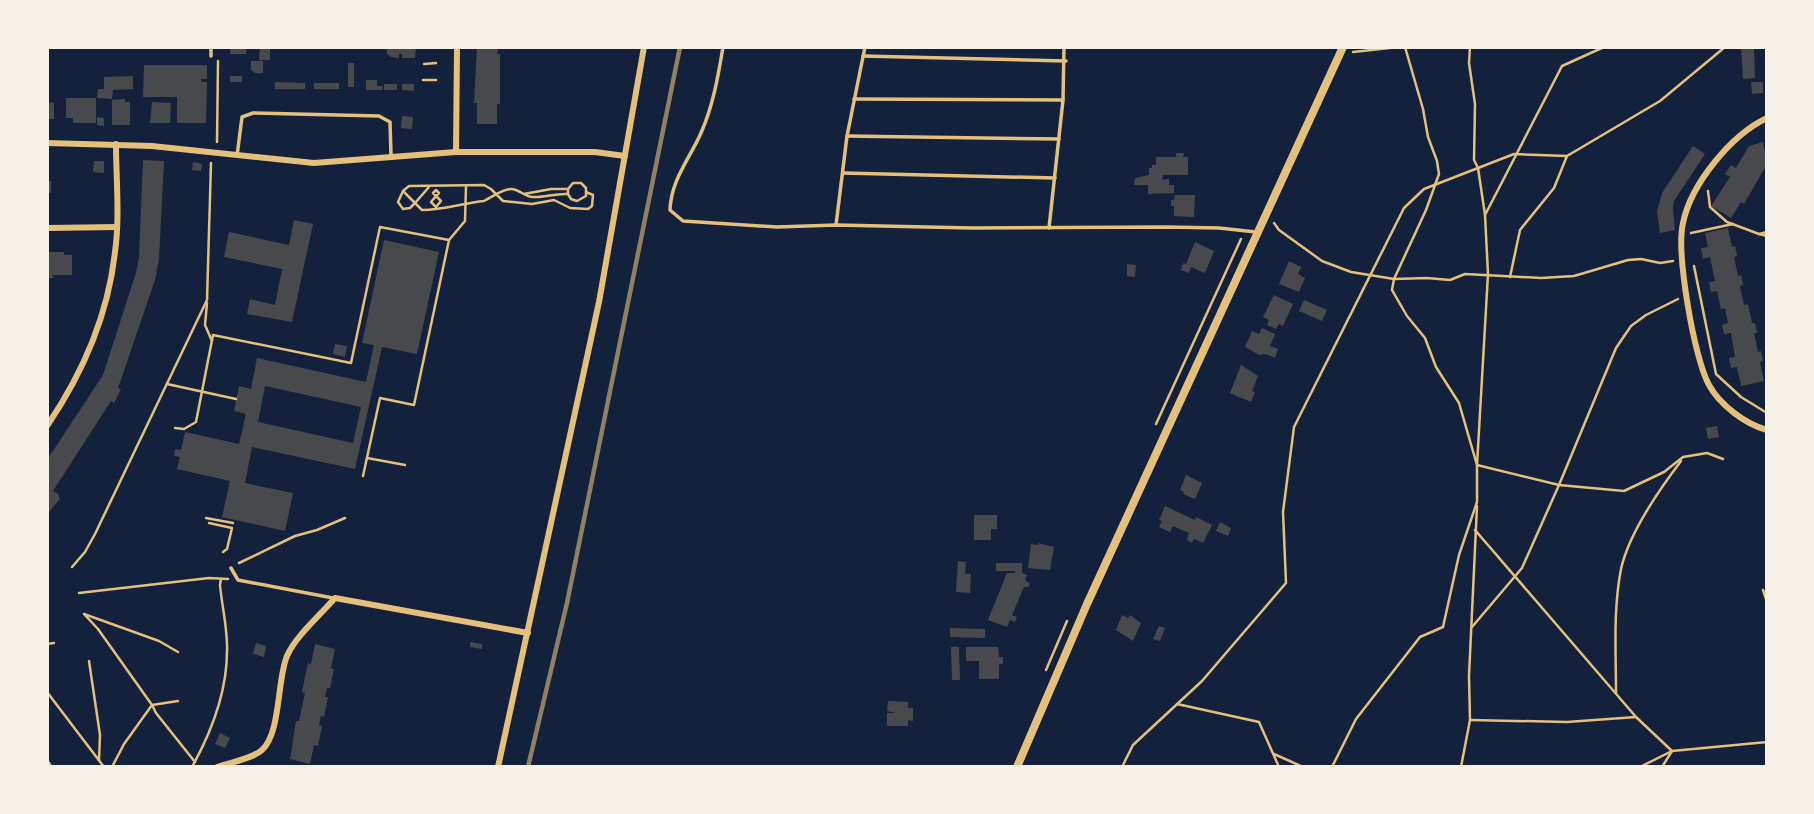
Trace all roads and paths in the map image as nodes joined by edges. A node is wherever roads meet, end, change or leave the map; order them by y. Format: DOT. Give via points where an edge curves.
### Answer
graph roads {
  1 [pos="211,47"];
  2 [pos="457,47"];
  3 [pos="644,47"];
  4 [pos="723,47"];
  5 [pos="865,47"];
  6 [pos="1065,47"];
  7 [pos="1399,47"];
  8 [pos="1405,47"];
  9 [pos="1470,47"];
  10 [pos="1604,47"];
  11 [pos="1725,47"];
  12 [pos="1343,49"];
  13 [pos="211,56"];
  14 [pos="863,57"];
  15 [pos="218,60"];
  16 [pos="1066,61"];
  17 [pos="436,63"];
  18 [pos="424,64"];
  19 [pos="423,80"];
  20 [pos="436,80"];
  21 [pos="854,99"];
  22 [pos="1063,100"];
  23 [pos="1766,118"];
  24 [pos="847,136"];
  25 [pos="1059,139"];
  26 [pos="47,143"];
  27 [pos="116,144"];
  28 [pos="211,145"];
  29 [pos="456,152"];
  30 [pos="1514,154"];
  31 [pos="237,156"];
  32 [pos="625,156"];
  33 [pos="1567,156"];
  34 [pos="391,158"];
  35 [pos="211,162"];
  36 [pos="1478,168"];
  37 [pos="843,173"];
  38 [pos="1055,178"];
  39 [pos="1436,184"];
  40 [pos="466,185"];
  41 [pos="429,186"];
  42 [pos="403,191"];
  43 [pos="568,191"];
  44 [pos="586,192"];
  45 [pos="496,195"];
  46 [pos="1699,196"];
  47 [pos="577,201"];
  48 [pos="415,203"];
  49 [pos="466,203"];
  50 [pos="436,208"];
  51 [pos="578,209"];
  52 [pos="1267,215"];
  53 [pos="1485,215"];
  54 [pos="1732,224"];
  55 [pos="836,225"];
  56 [pos="1688,225"];
  57 [pos="47,228"];
  58 [pos="117,228"];
  59 [pos="1049,228"];
  60 [pos="1258,233"];
  61 [pos="1767,234"];
  62 [pos="449,240"];
  63 [pos="1682,259"];
  64 [pos="1694,265"];
  65 [pos="1371,274"];
  66 [pos="1488,274"];
  67 [pos="1510,276"];
  68 [pos="1394,279"];
  69 [pos="1687,294"];
  70 [pos="207,300"];
  71 [pos="212,342"];
  72 [pos="167,384"];
  73 [pos="203,392"];
  74 [pos="236,398"];
  75 [pos="1767,414"];
  76 [pos="47,426"];
  77 [pos="175,428"];
  78 [pos="1767,430"];
  79 [pos="1683,457"];
  80 [pos="367,458"];
  81 [pos="1723,459"];
  82 [pos="405,465"];
  83 [pos="1477,465"];
  84 [pos="363,476"];
  85 [pos="1559,485"];
  86 [pos="1478,502"];
  87 [pos="206,517"];
  88 [pos="345,518"];
  89 [pos="209,523"];
  90 [pos="232,524"];
  91 [pos="1475,530"];
  92 [pos="223,552"];
  93 [pos="236,564"];
  94 [pos="72,567"];
  95 [pos="231,568"];
  96 [pos="1516,577"];
  97 [pos="221,579"];
  98 [pos="238,580"];
  99 [pos="1763,590"];
  100 [pos="79,593"];
  101 [pos="335,598"];
  102 [pos="1767,602"];
  103 [pos="1472,626"];
  104 [pos="528,634"];
  105 [pos="54,643"];
  106 [pos="47,644"];
  107 [pos="178,652"];
  108 [pos="89,661"];
  109 [pos="48,693"];
  110 [pos="1616,693"];
  111 [pos="178,701"];
  112 [pos="1177,704"];
  113 [pos="152,705"];
  114 [pos="1636,717"];
  115 [pos="1470,720"];
  116 [pos="1767,742"];
  117 [pos="1672,751"];
  118 [pos="1273,753"];
  119 [pos="99,760"];
  120 [pos="47,762"];
  121 [pos="195,762"];
  122 [pos="50,767"];
  123 [pos="104,767"];
  124 [pos="112,767"];
  125 [pos="192,767"];
  126 [pos="217,767"];
  127 [pos="498,767"];
  128 [pos="1017,767"];
  129 [pos="1122,767"];
  130 [pos="1279,767"];
  131 [pos="1303,767"];
  132 [pos="1332,767"];
  133 [pos="1461,767"];
  134 [pos="1640,767"];
  135 [pos="1662,767"];
  1 -- 13 [label="lane"];
  2 -- 29 [label="street"];
  3 -- 32 [label="street"];
  4 -- 55 [label="lane" via="712,105 676,180 670,210 684,221 777,227"];
  5 -- 14 [label="lane"];
  6 -- 16 [label="lane"];
  7 -- 12 [label="path"];
  8 -- 39 [label="path" via="1437,161"];
  9 -- 36 [label="path"];
  10 -- 30 [label="path" via="1562,65"];
  11 -- 33 [label="path" via="1660,101"];
  12 -- 52 [label="street"];
  14 -- 16 [label="lane"];
  14 -- 21 [label="lane"];
  15 -- 28 [label="path" via="217,145"];
  16 -- 22 [label="lane"];
  17 -- 18 [label="path"];
  19 -- 20 [label="path"];
  21 -- 22 [label="lane"];
  21 -- 24 [label="lane"];
  22 -- 25 [label="lane"];
  23 -- 63 [label="street" via="1727,146 1697,190 1683,221"];
  24 -- 25 [label="lane"];
  24 -- 37 [label="lane"];
  25 -- 38 [label="lane"];
  26 -- 27 [label="street"];
  27 -- 31 [label="street"];
  27 -- 58 [label="street"];
  29 -- 32 [label="street"];
  29 -- 34 [label="street"];
  30 -- 33 [label="path"];
  30 -- 36 [label="path"];
  30 -- 53 [label="path"];
  31 -- 34 [label="street" via="314,163"];
  31 -- 34 [label="lane" via="240,122 253,113 379,116 390,122"];
  32 -- 104 [label="street" via="599,302"];
  33 -- 67 [label="path" via="1554,188 1520,230"];
  35 -- 70 [label="path"];
  36 -- 39 [label="path"];
  36 -- 53 [label="path"];
  37 -- 38 [label="lane"];
  37 -- 55 [label="lane"];
  38 -- 59 [label="lane"];
  39 -- 65 [label="path" via="1404,208"];
  39 -- 68 [label="path"];
  40 -- 41 [label="path"];
  40 -- 45 [label="path" via="488,186"];
  40 -- 49 [label="path"];
  41 -- 42 [label="path" via="409,186"];
  41 -- 48 [label="path"];
  42 -- 48 [label="path"];
  42 -- 48 [label="path" via="400,207 408,209"];
  43 -- 44 [label="path" via="573,183 581,183"];
  43 -- 45 [label="path" via="538,197 510,189"];
  43 -- 47 [label="path"];
  44 -- 47 [label="path"];
  44 -- 51 [label="path" via="593,193 592,206"];
  45 -- 49 [label="path"];
  45 -- 51 [label="path" via="505,202 554,200"];
  46 -- 54 [label="path" via="1707,184 1710,207"];
  47 -- 51 [label="path"];
  48 -- 50 [label="path" via="422,210"];
  49 -- 50 [label="path"];
  49 -- 62 [label="path" via="464,224"];
  50 -- 50 [label="path" via="431,202 436,196 441,201"];
  52 -- 60 [label="street"];
  52 -- 65 [label="path" via="1279,230 1322,261"];
  53 -- 66 [label="path"];
  54 -- 56 [label="path" via="1688,235"];
  54 -- 61 [label="path"];
  55 -- 59 [label="lane"];
  57 -- 58 [label="street"];
  58 -- 76 [label="street" via="110,280 90,351"];
  59 -- 60 [label="lane" via="1219,228"];
  60 -- 128 [label="street"];
  62 -- 71 [label="path" via="380,227 351,363 214,335"];
  62 -- 80 [label="path" via="414,405 380,398"];
  63 -- 67 [label="path" via="1660,263 1628,260 1574,276"];
  63 -- 69 [label="street"];
  64 -- 75 [label="path" via="1716,374"];
  65 -- 68 [label="path"];
  65 -- 112 [label="path" via="1294,428 1283,512 1286,583"];
  66 -- 67 [label="path"];
  66 -- 68 [label="path" via="1465,274 1450,281"];
  66 -- 83 [label="path"];
  68 -- 83 [label="path" via="1392,290 1425,338 1436,367 1459,403"];
  69 -- 78 [label="street" via="1710,387 1731,410"];
  69 -- 85 [label="path" via="1631,326 1616,348"];
  70 -- 71 [label="path" via="205,325"];
  70 -- 72 [label="path"];
  71 -- 73 [label="path"];
  72 -- 73 [label="path"];
  72 -- 94 [label="path" via="95,534"];
  73 -- 74 [label="path"];
  73 -- 77 [label="path" via="196,422"];
  79 -- 81 [label="path" via="1707,453"];
  79 -- 85 [label="path" via="1664,472 1624,491"];
  79 -- 110 [label="path" via="1637,529 1622,566 1616,608"];
  80 -- 82 [label="path"];
  80 -- 84 [label="path"];
  83 -- 85 [label="path"];
  83 -- 86 [label="path"];
  85 -- 96 [label="path"];
  86 -- 91 [label="path"];
  86 -- 132 [label="path" via="1459,555 1443,627 1420,637 1356,719"];
  87 -- 90 [label="path"];
  88 -- 93 [label="path"];
  89 -- 90 [label="path"];
  90 -- 92 [label="path"];
  91 -- 96 [label="path"];
  91 -- 103 [label="path"];
  95 -- 98 [label="lane"];
  96 -- 103 [label="path"];
  96 -- 110 [label="path"];
  97 -- 98 [label="path"];
  97 -- 100 [label="path"];
  97 -- 121 [label="path" via="228,648 226,678 222,700"];
  98 -- 101 [label="lane"];
  99 -- 102 [label="path"];
  101 -- 104 [label="street"];
  101 -- 126 [label="street" via="286,659 265,747"];
  103 -- 115 [label="path"];
  104 -- 127 [label="street"];
  105 -- 106 [label="path"];
  107 -- 113 [label="path" via="84,614"];
  108 -- 119 [label="path" via="100,735"];
  109 -- 119 [label="path"];
  110 -- 114 [label="path"];
  111 -- 113 [label="path"];
  112 -- 118 [label="path" via="1259,722"];
  112 -- 129 [label="path" via="1133,745"];
  113 -- 121 [label="path"];
  113 -- 124 [label="path"];
  114 -- 115 [label="path" via="1567,722"];
  114 -- 117 [label="path"];
  115 -- 133 [label="path"];
  116 -- 117 [label="path"];
  117 -- 134 [label="path"];
  117 -- 135 [label="path"];
  118 -- 130 [label="path"];
  118 -- 131 [label="path"];
  119 -- 123 [label="path"];
  120 -- 122 [label="street"];
  121 -- 125 [label="path"];
}
